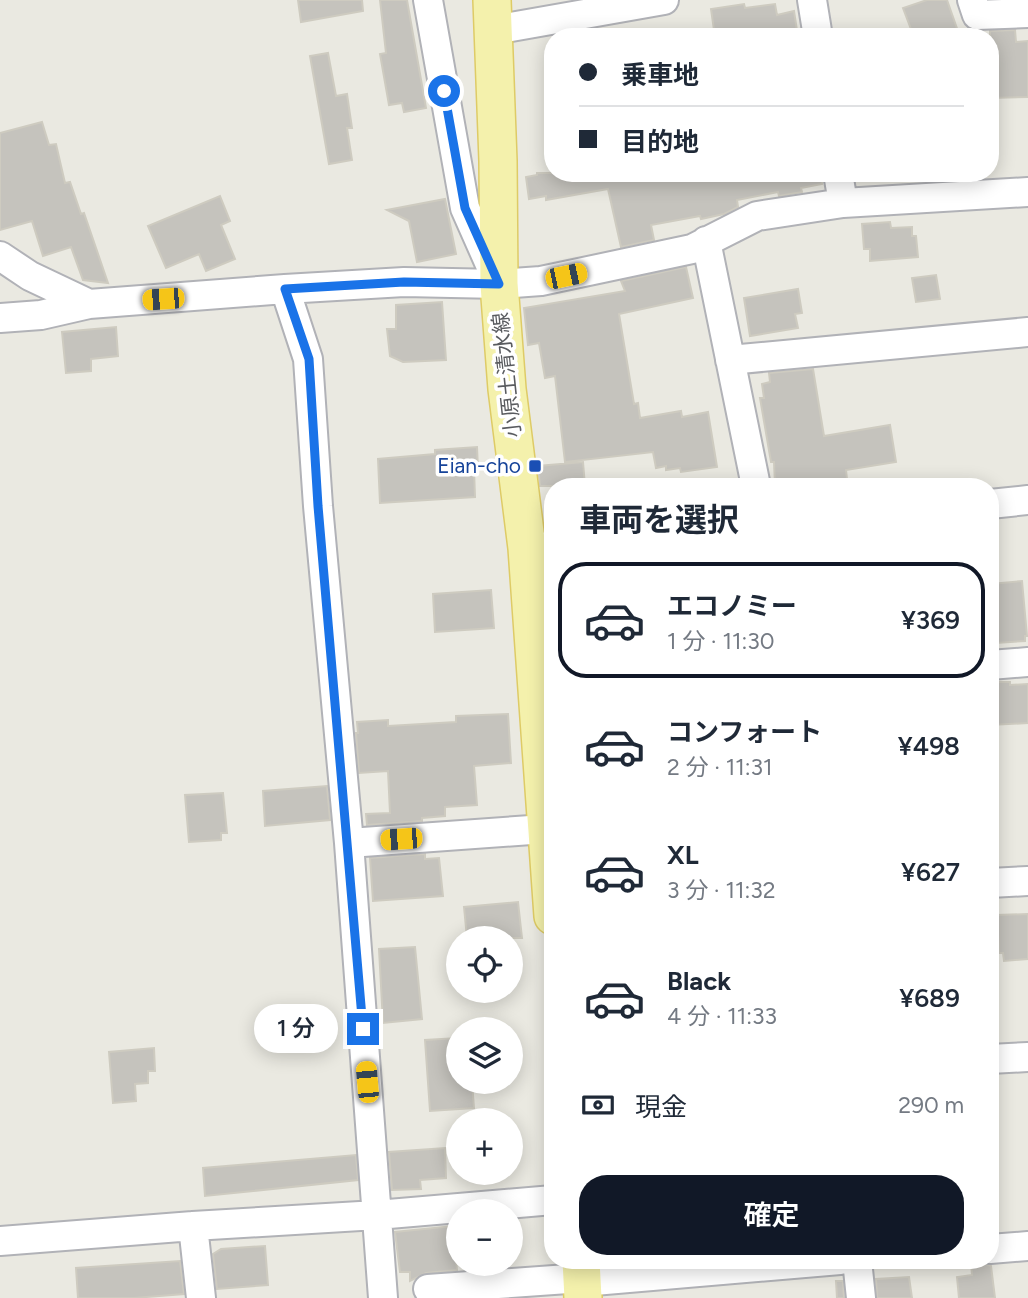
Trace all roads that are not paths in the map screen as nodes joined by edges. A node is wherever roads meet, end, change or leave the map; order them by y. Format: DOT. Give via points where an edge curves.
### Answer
graph roads {
  1 [pos="428,0"];
  2 [pos="664,0"];
  3 [pos="812,0"];
  4 [pos="972,0"];
  5 [pos="1028,13"];
  6 [pos="493,15"];
  7 [pos="817,28"];
  8 [pos="840,182"];
  9 [pos="1028,192"];
  10 [pos="843,202"];
  11 [pos="706,241"];
  12 [pos="0,256"];
  13 [pos="499,284"];
  14 [pos="285,289"];
  15 [pos="89,304"];
  16 [pos="0,318"];
  17 [pos="1028,332"];
  18 [pos="730,360"];
  19 [pos="754,478"];
  20 [pos="1028,500"];
  21 [pos="999,503"];
  22 [pos="540,547"];
  23 [pos="1028,662"];
  24 [pos="999,664"];
  25 [pos="544,773"];
  26 [pos="544,829"];
  27 [pos="349,843"];
  28 [pos="1028,881"];
  29 [pos="999,883"];
  30 [pos="1028,1057"];
  31 [pos="999,1059"];
  32 [pos="544,1201"];
  33 [pos="377,1215"];
  34 [pos="193,1226"];
  35 [pos="0,1241"];
  36 [pos="1028,1246"];
  37 [pos="999,1248"];
  38 [pos="723,1269"];
  39 [pos="859,1269"];
  40 [pos="582,1280"];
  41 [pos="428,1289"];
  42 [pos="201,1298"];
  43 [pos="383,1298"];
  44 [pos="861,1298"];
  1 -- 13 [label="street" via="465,208"];
  2 -- 6 [label="street"];
  3 -- 7 [label="street"];
  4 -- 5 [label="street" via="977,15"];
  6 -- 13 [label="main road, 小原土清水線"];
  8 -- 10 [label="street"];
  9 -- 10 [label="street"];
  10 -- 11 [label="street" via="757,216"];
  11 -- 13 [label="street" via="692,249 541,281"];
  11 -- 18 [label="street"];
  12 -- 15 [label="street"];
  13 -- 14 [label="street" via="404,282"];
  13 -- 22 [label="main road, 小原土清水線" via="507,389"];
  14 -- 15 [label="street"];
  14 -- 27 [label="street" via="309,359"];
  15 -- 16 [label="street" via="41,316"];
  17 -- 18 [label="street"];
  18 -- 19 [label="street"];
  20 -- 21 [label="street"];
  22 -- 25 [label="main road, 小原土清水線"];
  23 -- 24 [label="street"];
  26 -- 27 [label="street"];
  27 -- 33 [label="street"];
  28 -- 29 [label="street"];
  30 -- 31 [label="street"];
  32 -- 33 [label="street"];
  33 -- 34 [label="street"];
  33 -- 43 [label="street"];
  34 -- 35 [label="street"];
  34 -- 42 [label="street"];
  36 -- 37 [label="street"];
  38 -- 40 [label="street"];
  39 -- 44 [label="street"];
  40 -- 41 [label="street"];
}
